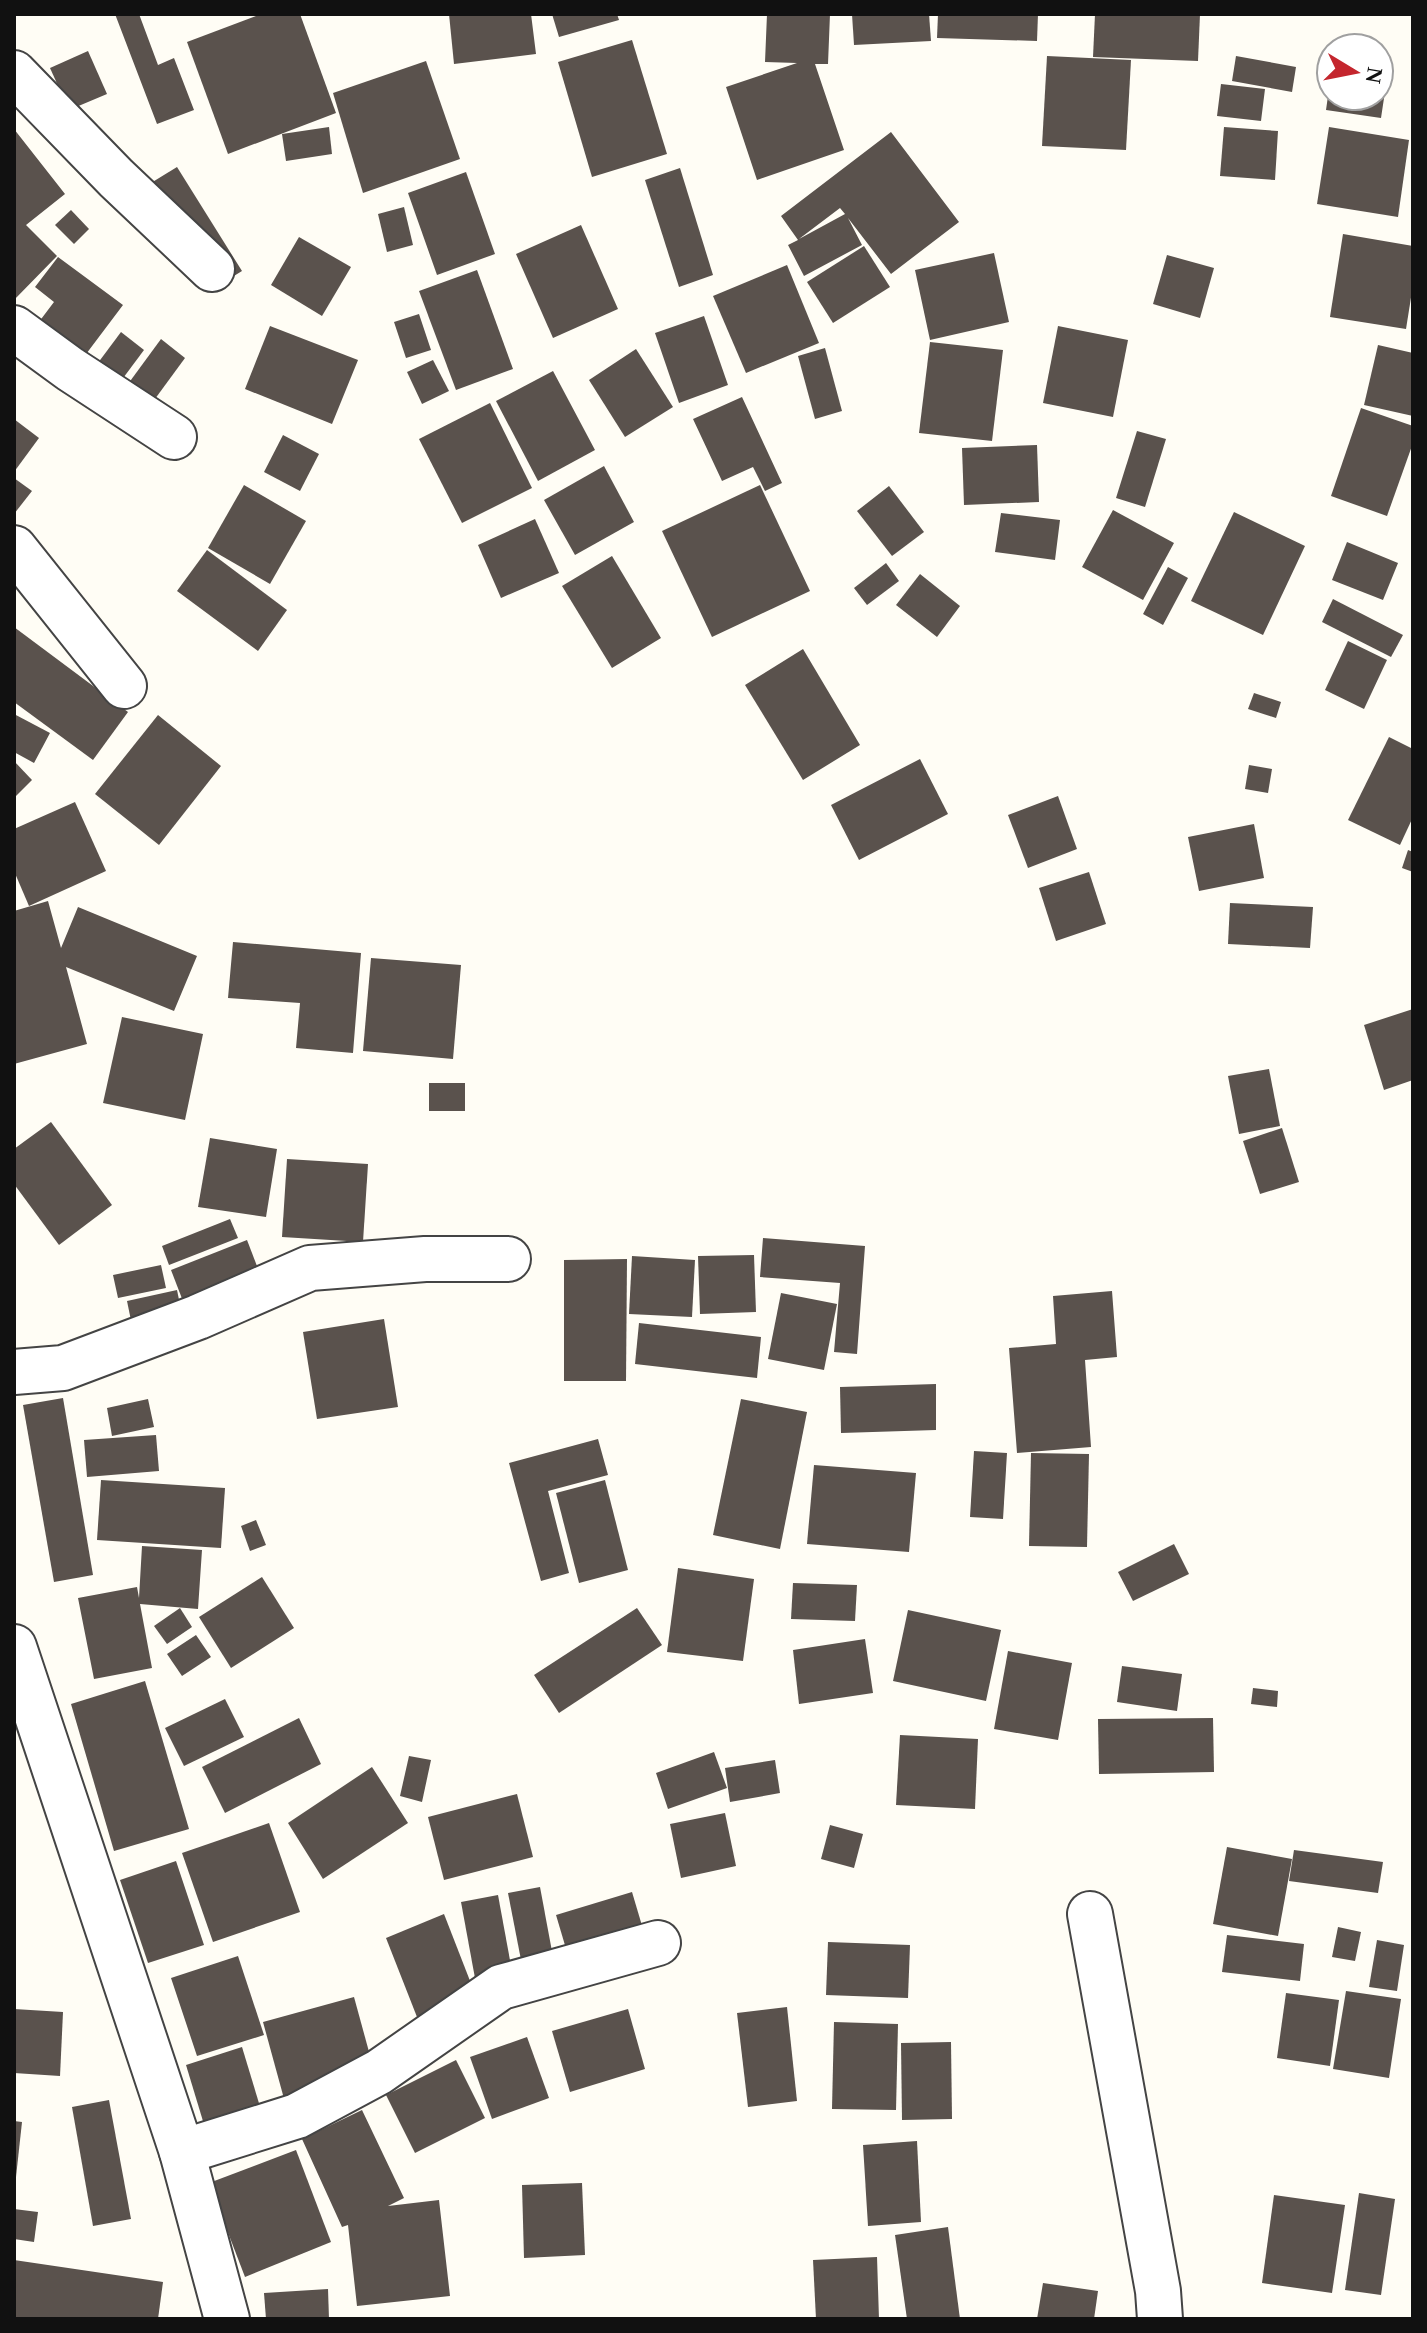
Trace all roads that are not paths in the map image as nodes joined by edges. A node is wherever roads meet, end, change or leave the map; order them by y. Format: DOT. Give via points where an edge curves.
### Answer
graph roads {
  1 [pos="14,73"];
  2 [pos="212,269"];
  3 [pos="14,328"];
  4 [pos="174,437"];
  5 [pos="14,548"];
  6 [pos="124,686"];
  7 [pos="508,1259"];
  8 [pos="14,1372"];
  9 [pos="14,1647"];
  10 [pos="1090,1914"];
  11 [pos="658,1943"];
  12 [pos="182,2152"];
  13 [pos="227,2319"];
  14 [pos="1160,2319"];
  1 -- 2 [label="street"];
  3 -- 4 [label="street"];
  5 -- 6 [label="street"];
  7 -- 8 [label="street" via="310,1268 63,1368"];
  9 -- 12 [label="street"];
  10 -- 14 [label="street"];
  11 -- 12 [label="street" via="501,1987 379,2072 297,2116"];
  12 -- 13 [label="street"];
}
